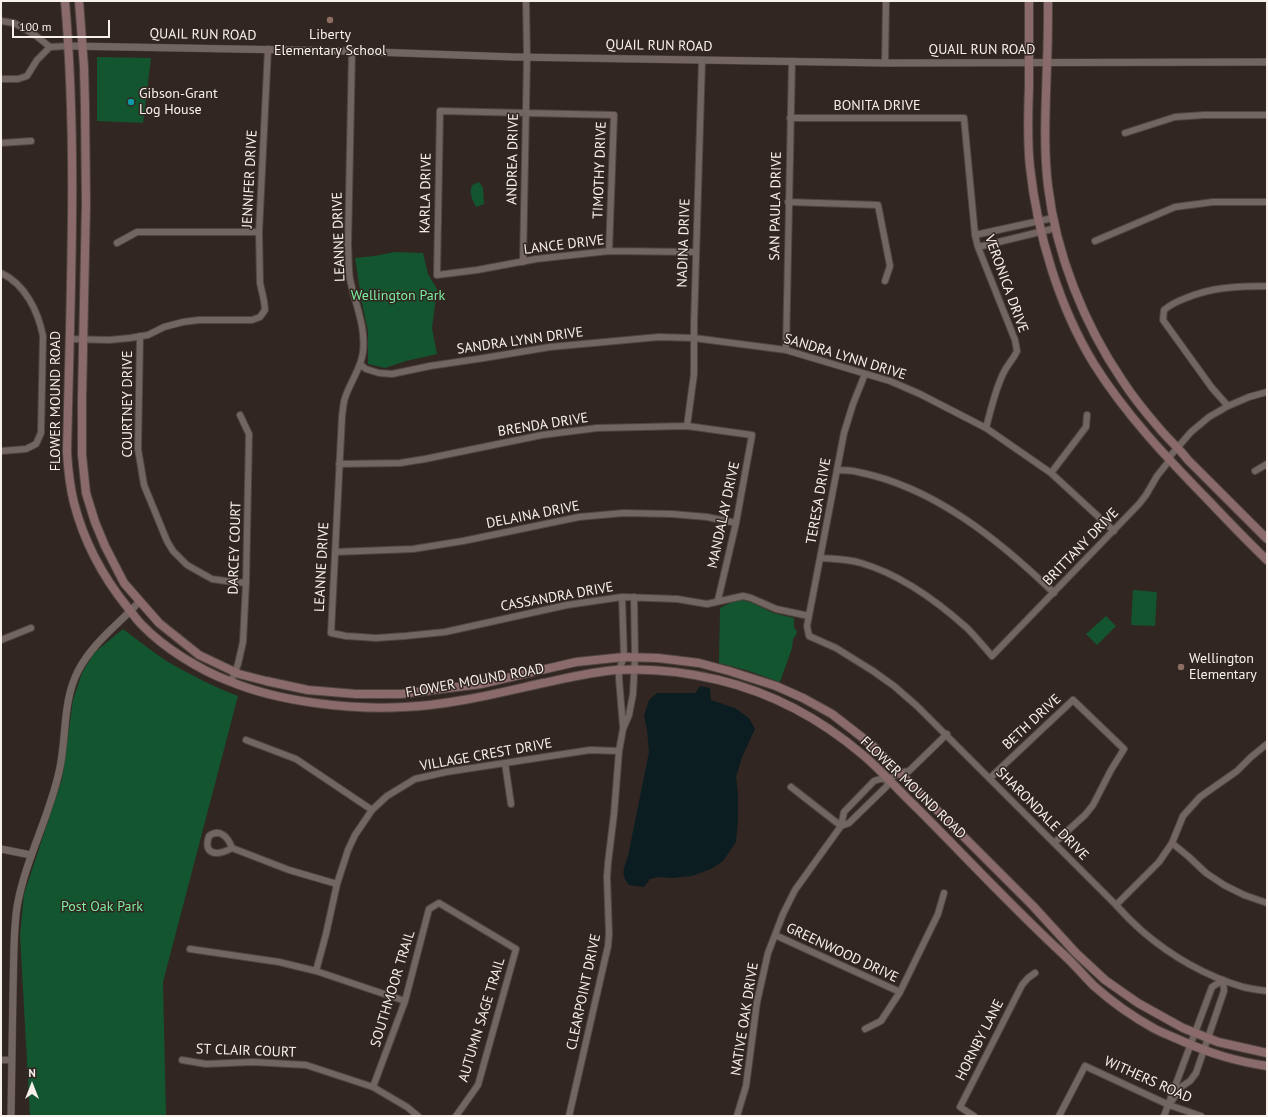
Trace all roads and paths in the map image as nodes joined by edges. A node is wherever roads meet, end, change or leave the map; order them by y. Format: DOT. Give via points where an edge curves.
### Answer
graph roads {
  1 [pos="65,1"];
  2 [pos="79,1"];
  3 [pos="526,1"];
  4 [pos="886,1"];
  5 [pos="1029,1"];
  6 [pos="1048,1"];
  7 [pos="1,21"];
  8 [pos="83,45"];
  9 [pos="68,46"];
  10 [pos="50,47"];
  11 [pos="268,50"];
  12 [pos="352,51"];
  13 [pos="527,57"];
  14 [pos="702,60"];
  15 [pos="792,61"];
  16 [pos="1029,62"];
  17 [pos="1047,62"];
  18 [pos="1267,62"];
  19 [pos="885,63"];
  20 [pos="1,79"];
  21 [pos="526,113"];
  22 [pos="1267,114"];
  23 [pos="790,118"];
  24 [pos="964,118"];
  25 [pos="1125,133"];
  26 [pos="31,142"];
  27 [pos="1,143"];
  28 [pos="788,202"];
  29 [pos="1267,202"];
  30 [pos="1053,218"];
  31 [pos="1040,221"];
  32 [pos="1056,228"];
  33 [pos="1041,231"];
  34 [pos="259,232"];
  35 [pos="975,235"];
  36 [pos="1095,241"];
  37 [pos="117,243"];
  38 [pos="978,247"];
  39 [pos="609,251"];
  40 [pos="696,252"];
  41 [pos="523,262"];
  42 [pos="1,273"];
  43 [pos="436,275"];
  44 [pos="885,281"];
  45 [pos="1267,286"];
  46 [pos="140,336"];
  47 [pos="694,338"];
  48 [pos="69,339"];
  49 [pos="83,340"];
  50 [pos="786,350"];
  51 [pos="361,365"];
  52 [pos="865,374"];
  53 [pos="1267,392"];
  54 [pos="1228,406"];
  55 [pos="1087,414"];
  56 [pos="240,415"];
  57 [pos="688,426"];
  58 [pos="986,428"];
  59 [pos="752,435"];
  60 [pos="1177,447"];
  61 [pos="1,451"];
  62 [pos="1169,461"];
  63 [pos="339,464"];
  64 [pos="1267,464"];
  65 [pos="837,470"];
  66 [pos="1255,471"];
  67 [pos="1050,474"];
  68 [pos="736,522"];
  69 [pos="1114,531"];
  70 [pos="1267,538"];
  71 [pos="335,552"];
  72 [pos="821,558"];
  73 [pos="1267,560"];
  74 [pos="246,583"];
  75 [pos="1054,593"];
  76 [pos="622,597"];
  77 [pos="634,597"];
  78 [pos="718,600"];
  79 [pos="140,601"];
  80 [pos="131,611"];
  81 [pos="809,616"];
  82 [pos="31,628"];
  83 [pos="331,633"];
  84 [pos="809,636"];
  85 [pos="1,640"];
  86 [pos="624,657"];
  87 [pos="635,657"];
  88 [pos="619,670"];
  89 [pos="634,670"];
  90 [pos="235,672"];
  91 [pos="231,682"];
  92 [pos="624,729"];
  93 [pos="947,734"];
  94 [pos="246,740"];
  95 [pos="1267,744"];
  96 [pos="619,751"];
  97 [pos="505,763"];
  98 [pos="900,772"];
  99 [pos="990,778"];
  100 [pos="888,779"];
  101 [pos="791,787"];
  102 [pos="510,804"];
  103 [pos="372,810"];
  104 [pos="841,826"];
  105 [pos="1054,843"];
  106 [pos="1172,843"];
  107 [pos="232,848"];
  108 [pos="1,849"];
  109 [pos="31,856"];
  110 [pos="337,884"];
  111 [pos="944,893"];
  112 [pos="1267,903"];
  113 [pos="1116,905"];
  114 [pos="775,935"];
  115 [pos="190,949"];
  116 [pos="516,950"];
  117 [pos="316,971"];
  118 [pos="1036,973"];
  119 [pos="1223,980"];
  120 [pos="1267,991"];
  121 [pos="900,992"];
  122 [pos="405,1001"];
  123 [pos="865,1029"];
  124 [pos="1195,1033"];
  125 [pos="1208,1038"];
  126 [pos="1190,1044"];
  127 [pos="1204,1050"];
  128 [pos="1267,1053"];
  129 [pos="1,1060"];
  130 [pos="12,1060"];
  131 [pos="182,1060"];
  132 [pos="1267,1066"];
  133 [pos="373,1087"];
  134 [pos="1169,1105"];
  135 [pos="11,1116"];
  136 [pos="418,1116"];
  137 [pos="456,1116"];
  138 [pos="569,1116"];
  139 [pos="737,1116"];
  140 [pos="974,1116"];
  141 [pos="1059,1116"];
  142 [pos="1164,1116"];
  143 [pos="1201,1116"];
  1 -- 9 [label="main road, FLOWER MOUND ROAD"];
  2 -- 8 [label="main road, FLOWER MOUND ROAD"];
  3 -- 13 [label="street, ANDREA DRIVE"];
  4 -- 19 [label="street"];
  5 -- 16 [label="main road"];
  6 -- 17 [label="main road"];
  7 -- 10 [label="street" via="14,23"];
  8 -- 9 [label="street, QUAIL RUN ROAD"];
  8 -- 11 [label="street, QUAIL RUN ROAD"];
  8 -- 49 [label="main road, FLOWER MOUND ROAD" via="86,171"];
  9 -- 10 [label="street, QUAIL RUN ROAD"];
  9 -- 48 [label="main road, FLOWER MOUND ROAD" via="72,161"];
  10 -- 20 [label="street" via="37,60 27,76"];
  11 -- 12 [label="street, QUAIL RUN ROAD"];
  11 -- 34 [label="street, JENNIFER DRIVE"];
  12 -- 13 [label="street, QUAIL RUN ROAD"];
  12 -- 51 [label="street, LEANNE DRIVE" via="348,245 350,277 363,332"];
  13 -- 14 [label="street, QUAIL RUN ROAD"];
  13 -- 21 [label="street, ANDREA DRIVE"];
  14 -- 15 [label="street, QUAIL RUN ROAD"];
  14 -- 40 [label="street, NADINA DRIVE"];
  15 -- 19 [label="street, QUAIL RUN ROAD"];
  15 -- 23 [label="street, SAN PAULA DRIVE"];
  16 -- 17 [label="street, QUAIL RUN ROAD"];
  16 -- 19 [label="street, QUAIL RUN ROAD"];
  16 -- 31 [label="main road" via="1030,166"];
  17 -- 18 [label="street, QUAIL RUN ROAD"];
  17 -- 30 [label="main road" via="1046,153"];
  21 -- 39 [label="street, TIMOTHY DRIVE" via="614,115"];
  21 -- 41 [label="street, ANDREA DRIVE"];
  21 -- 43 [label="street, KARLA DRIVE" via="440,111"];
  22 -- 25 [label="street" via="1204,114 1175,118"];
  23 -- 24 [label="street, BONITA DRIVE"];
  23 -- 28 [label="street, SAN PAULA DRIVE"];
  24 -- 35 [label="street, VERONICA DRIVE"];
  26 -- 27 [label="street"];
  28 -- 44 [label="street" via="878,205 890,266"];
  28 -- 50 [label="street, SAN PAULA DRIVE"];
  29 -- 36 [label="street" via="1213,202 1175,207"];
  30 -- 31 [label="street"];
  30 -- 32 [label="main road"];
  31 -- 33 [label="main road"];
  31 -- 35 [label="street"];
  32 -- 33 [label="street"];
  32 -- 60 [label="main road" via="1072,283 1093,331 1121,380 1147,415"];
  33 -- 38 [label="street"];
  33 -- 62 [label="main road" via="1062,298 1088,352 1122,405"];
  34 -- 37 [label="street" via="137,232"];
  34 -- 46 [label="street, JENNIFER DRIVE" via="260,283 265,310 260,318 183,322"];
  35 -- 38 [label="street, VERONICA DRIVE"];
  38 -- 58 [label="street, VERONICA DRIVE" via="1017,351 1005,369"];
  39 -- 40 [label="street, LANCE DRIVE"];
  39 -- 41 [label="street, LANCE DRIVE"];
  40 -- 47 [label="street, NADINA DRIVE"];
  41 -- 43 [label="street, LANCE DRIVE"];
  42 -- 61 [label="street" via="18,284 29,300 40,321 43,336 41,433 36,444 26,449"];
  45 -- 54 [label="street" via="1222,288 1202,292 1171,304 1164,310 1164,320 1212,388"];
  46 -- 49 [label="street"];
  46 -- 74 [label="street, COURTNEY DRIVE" via="140,467 144,484 167,541 173,551 196,571 212,579"];
  47 -- 50 [label="street, SANDRA LYNN DRIVE"];
  47 -- 51 [label="street, SANDRA LYNN DRIVE" via="659,337 550,346 392,374 379,373"];
  47 -- 57 [label="street, NADINA DRIVE" via="694,374"];
  48 -- 49 [label="street"];
  48 -- 80 [label="main road, FLOWER MOUND ROAD" via="67,452 74,502 93,555 114,590"];
  49 -- 79 [label="main road, FLOWER MOUND ROAD" via="82,455 86,493 105,546 124,583"];
  50 -- 52 [label="street, SANDRA LYNN DRIVE"];
  51 -- 63 [label="street, LEANNE DRIVE" via="345,398"];
  52 -- 58 [label="street, SANDRA LYNN DRIVE" via="920,394"];
  52 -- 65 [label="street, TERESA DRIVE" via="844,433"];
  53 -- 54 [label="street, BRITTANY DRIVE"];
  54 -- 60 [label="street, BRITTANY DRIVE" via="1209,417"];
  55 -- 67 [label="street" via="1086,427"];
  56 -- 74 [label="street, DARCEY COURT" via="249,434"];
  57 -- 59 [label="street, BRENDA DRIVE"];
  57 -- 63 [label="street, BRENDA DRIVE" via="597,428 542,435 400,463"];
  58 -- 67 [label="street, SANDRA LYNN DRIVE"];
  59 -- 68 [label="street, MANDALAY DRIVE"];
  60 -- 62 [label="street, BRITTANY DRIVE"];
  60 -- 70 [label="main road"];
  62 -- 69 [label="street, BRITTANY DRIVE" via="1143,499"];
  62 -- 73 [label="main road"];
  63 -- 71 [label="street, LEANNE DRIVE"];
  64 -- 66 [label="street"];
  65 -- 72 [label="street, TERESA DRIVE"];
  65 -- 75 [label="street" via="885,479 919,493 953,512 1017,559"];
  67 -- 69 [label="street, SANDRA LYNN DRIVE"];
  68 -- 71 [label="street, DELAINA DRIVE" via="672,514 624,513 579,517 413,549"];
  68 -- 78 [label="street, MANDALAY DRIVE"];
  69 -- 75 [label="street, BRITTANY DRIVE"];
  71 -- 83 [label="street, LEANNE DRIVE"];
  72 -- 75 [label="street, BRITTANY DRIVE" via="860,563 906,583 937,603 968,629 992,656"];
  72 -- 81 [label="street, TERESA DRIVE"];
  74 -- 90 [label="street, DARCEY COURT" via="243,642"];
  76 -- 77 [label="street, CASSANDRA DRIVE"];
  76 -- 83 [label="street, CASSANDRA DRIVE" via="567,605 445,632 376,638"];
  76 -- 86 [label="street, CLEARPOINT DRIVE"];
  77 -- 78 [label="street, CASSANDRA DRIVE" via="677,599 707,604"];
  77 -- 87 [label="street, CLEARPOINT DRIVE"];
  78 -- 81 [label="street, CASSANDRA DRIVE" via="743,596 776,609"];
  79 -- 80 [label="street"];
  79 -- 90 [label="main road, FLOWER MOUND ROAD" via="159,623 199,655"];
  80 -- 91 [label="main road, FLOWER MOUND ROAD" via="141,624 166,646"];
  80 -- 109 [label="street" via="90,651 69,694 60,770"];
  81 -- 84 [label="street, TERESA DRIVE"];
  82 -- 85 [label="street"];
  84 -- 93 [label="street, SHARONDALE DRIVE" via="836,648 894,686"];
  86 -- 87 [label="main road, FLOWER MOUND ROAD"];
  86 -- 88 [label="street, CLEARPOINT DRIVE"];
  86 -- 90 [label="main road, FLOWER MOUND ROAD" via="576,662 481,684 401,694 308,690"];
  87 -- 89 [label="street, CLEARPOINT DRIVE"];
  87 -- 98 [label="main road, FLOWER MOUND ROAD" via="699,663 776,686 832,714 872,745"];
  88 -- 89 [label="main road, FLOWER MOUND ROAD"];
  88 -- 91 [label="main road, FLOWER MOUND ROAD" via="589,673 455,701 405,707 358,707 314,702 271,695"];
  88 -- 92 [label="street, CLEARPOINT DRIVE"];
  89 -- 92 [label="street, CLEARPOINT DRIVE" via="629,715"];
  89 -- 100 [label="main road, FLOWER MOUND ROAD" via="682,673 760,693 826,727 866,757"];
  90 -- 91 [label="street, DARCEY COURT"];
  92 -- 96 [label="street, CLEARPOINT DRIVE"];
  93 -- 98 [label="street, NATIVE OAK DRIVE" via="909,771"];
  93 -- 99 [label="street, SHARONDALE DRIVE"];
  94 -- 103 [label="street" via="296,759"];
  95 -- 106 [label="street" via="1200,797 1183,816"];
  96 -- 97 [label="street, VILLAGE CREST DRIVE" via="590,750"];
  96 -- 138 [label="street, CLEARPOINT DRIVE" via="607,877 608,946"];
  97 -- 102 [label="street"];
  97 -- 103 [label="street, VILLAGE CREST DRIVE" via="415,779 387,796"];
  98 -- 100 [label="street, NATIVE OAK DRIVE"];
  98 -- 124 [label="main road, FLOWER MOUND ROAD" via="1105,980 1138,1003"];
  99 -- 105 [label="street, SHARONDALE DRIVE"];
  99 -- 105 [label="street, BETH DRIVE" via="1073,700 1124,749 1093,805"];
  100 -- 104 [label="street, NATIVE OAK DRIVE" via="887,786 849,823"];
  100 -- 104 [label="street, NATIVE OAK DRIVE" via="874,781 844,812"];
  100 -- 126 [label="main road, FLOWER MOUND ROAD" via="1096,988 1156,1030"];
  101 -- 104 [label="street"];
  103 -- 110 [label="street, VILLAGE CREST DRIVE" via="355,835"];
  104 -- 114 [label="street, NATIVE OAK DRIVE" via="795,890"];
  105 -- 113 [label="street, SHARONDALE DRIVE"];
  106 -- 112 [label="street" via="1224,885"];
  106 -- 113 [label="street" via="1159,862"];
  107 -- 110 [label="street" via="289,870"];
  108 -- 109 [label="street"];
  109 -- 130 [label="street" via="14,926"];
  110 -- 117 [label="street, VILLAGE CREST DRIVE"];
  111 -- 121 [label="street" via="938,914"];
  113 -- 119 [label="street, SHARONDALE DRIVE" via="1141,931 1167,951"];
  114 -- 121 [label="street, GREENWOOD DRIVE"];
  114 -- 139 [label="street, NATIVE OAK DRIVE" via="768,953 757,1002 746,1086"];
  115 -- 117 [label="street" via="279,962"];
  116 -- 122 [label="street, SOUTHMOOR TRAIL" via="439,903 429,909"];
  116 -- 137 [label="street, AUTUMN SAGE TRAIL" via="478,1085"];
  117 -- 122 [label="street"];
  118 -- 140 [label="street, HORNBY LANE" via="1022,985 960,1107"];
  119 -- 120 [label="street, SHARONDALE DRIVE"];
  119 -- 124 [label="street" via="1212,987"];
  119 -- 125 [label="street" via="1224,990"];
  121 -- 123 [label="street" via="881,1021"];
  122 -- 133 [label="street, SOUTHMOOR TRAIL"];
  124 -- 125 [label="main road, FLOWER MOUND ROAD"];
  124 -- 126 [label="street"];
  125 -- 127 [label="street"];
  125 -- 128 [label="main road, FLOWER MOUND ROAD"];
  126 -- 127 [label="main road, FLOWER MOUND ROAD"];
  126 -- 134 [label="street"];
  127 -- 132 [label="main road, FLOWER MOUND ROAD" via="1218,1056"];
  127 -- 134 [label="street" via="1196,1073 1181,1087"];
  129 -- 130 [label="street"];
  130 -- 135 [label="street"];
  131 -- 133 [label="street, ST CLAIR COURT" via="206,1064 253,1062 306,1065"];
  133 -- 136 [label="street, ST CLAIR COURT"];
  134 -- 141 [label="street, WITHERS ROAD" via="1085,1066"];
  134 -- 142 [label="street"];
  134 -- 143 [label="street, WITHERS ROAD"];
}
